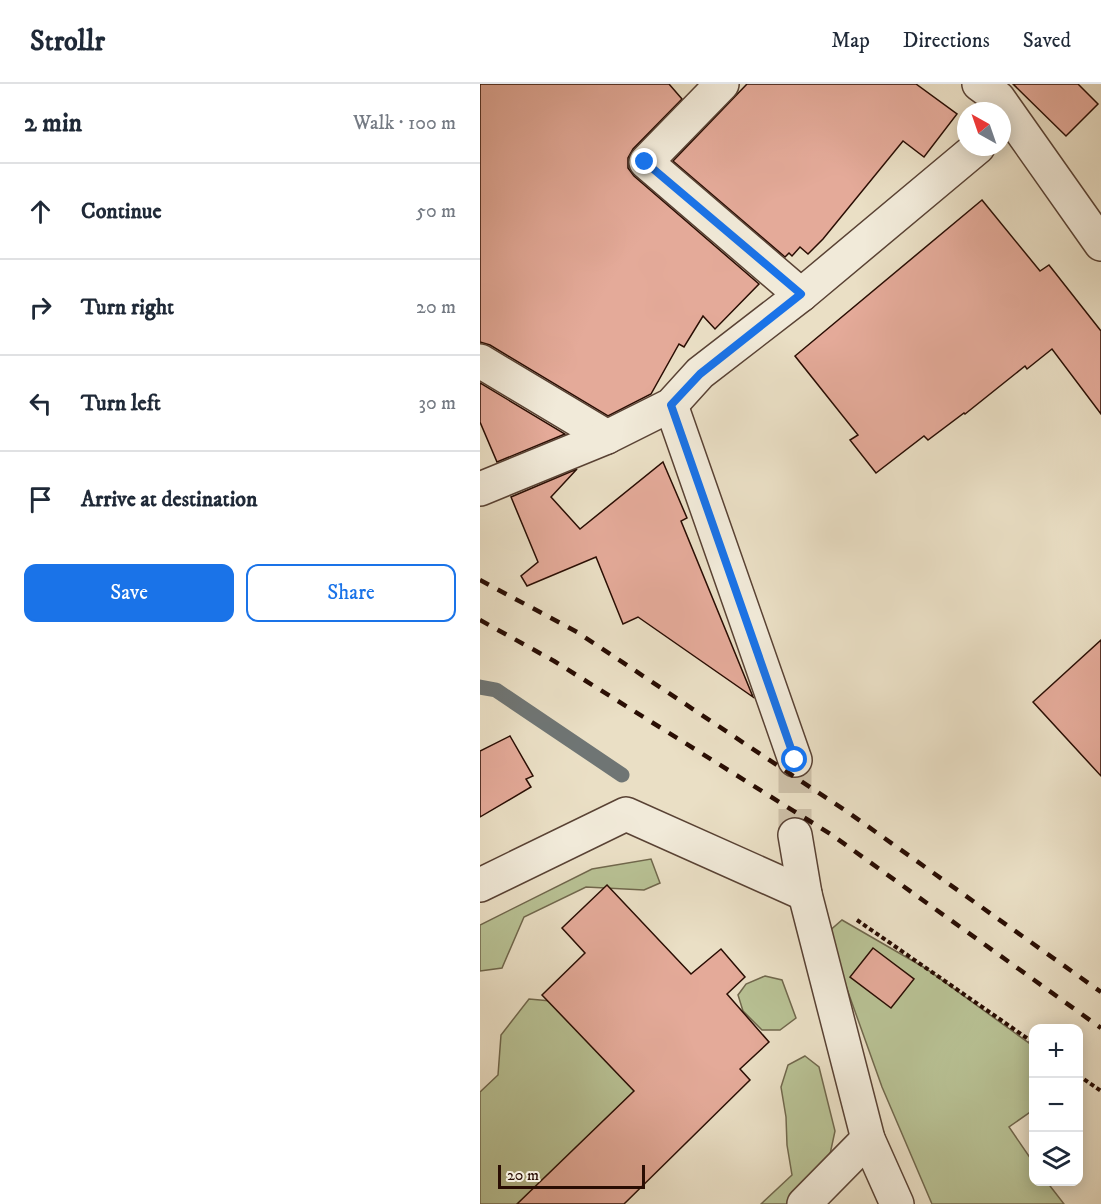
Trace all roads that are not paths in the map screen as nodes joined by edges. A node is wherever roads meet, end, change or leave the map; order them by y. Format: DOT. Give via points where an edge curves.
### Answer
graph roads {
  1 [pos="722,84"];
  2 [pos="996,94"];
  3 [pos="967,156"];
  4 [pos="1101,244"];
  5 [pos="801,294"];
  6 [pos="480,361"];
  7 [pos="671,405"];
  8 [pos="607,437"];
  9 [pos="480,489"];
  10 [pos="795,760"];
  11 [pos="795,835"];
  12 [pos="480,885"];
  13 [pos="807,900"];
  14 [pos="868,1139"];
  15 [pos="804,1204"];
  16 [pos="897,1204"];
  1 -- 5 [label="street" via="645,162"];
  2 -- 4 [label="street"];
  3 -- 5 [label="street"];
  5 -- 7 [label="street" via="700,374"];
  6 -- 8 [label="street"];
  7 -- 8 [label="street"];
  7 -- 10 [label="street"];
  8 -- 9 [label="street"];
  11 -- 13 [label="street"];
  12 -- 13 [label="street" via="626,814"];
  13 -- 14 [label="street"];
  14 -- 15 [label="street"];
  14 -- 16 [label="street"];
}
